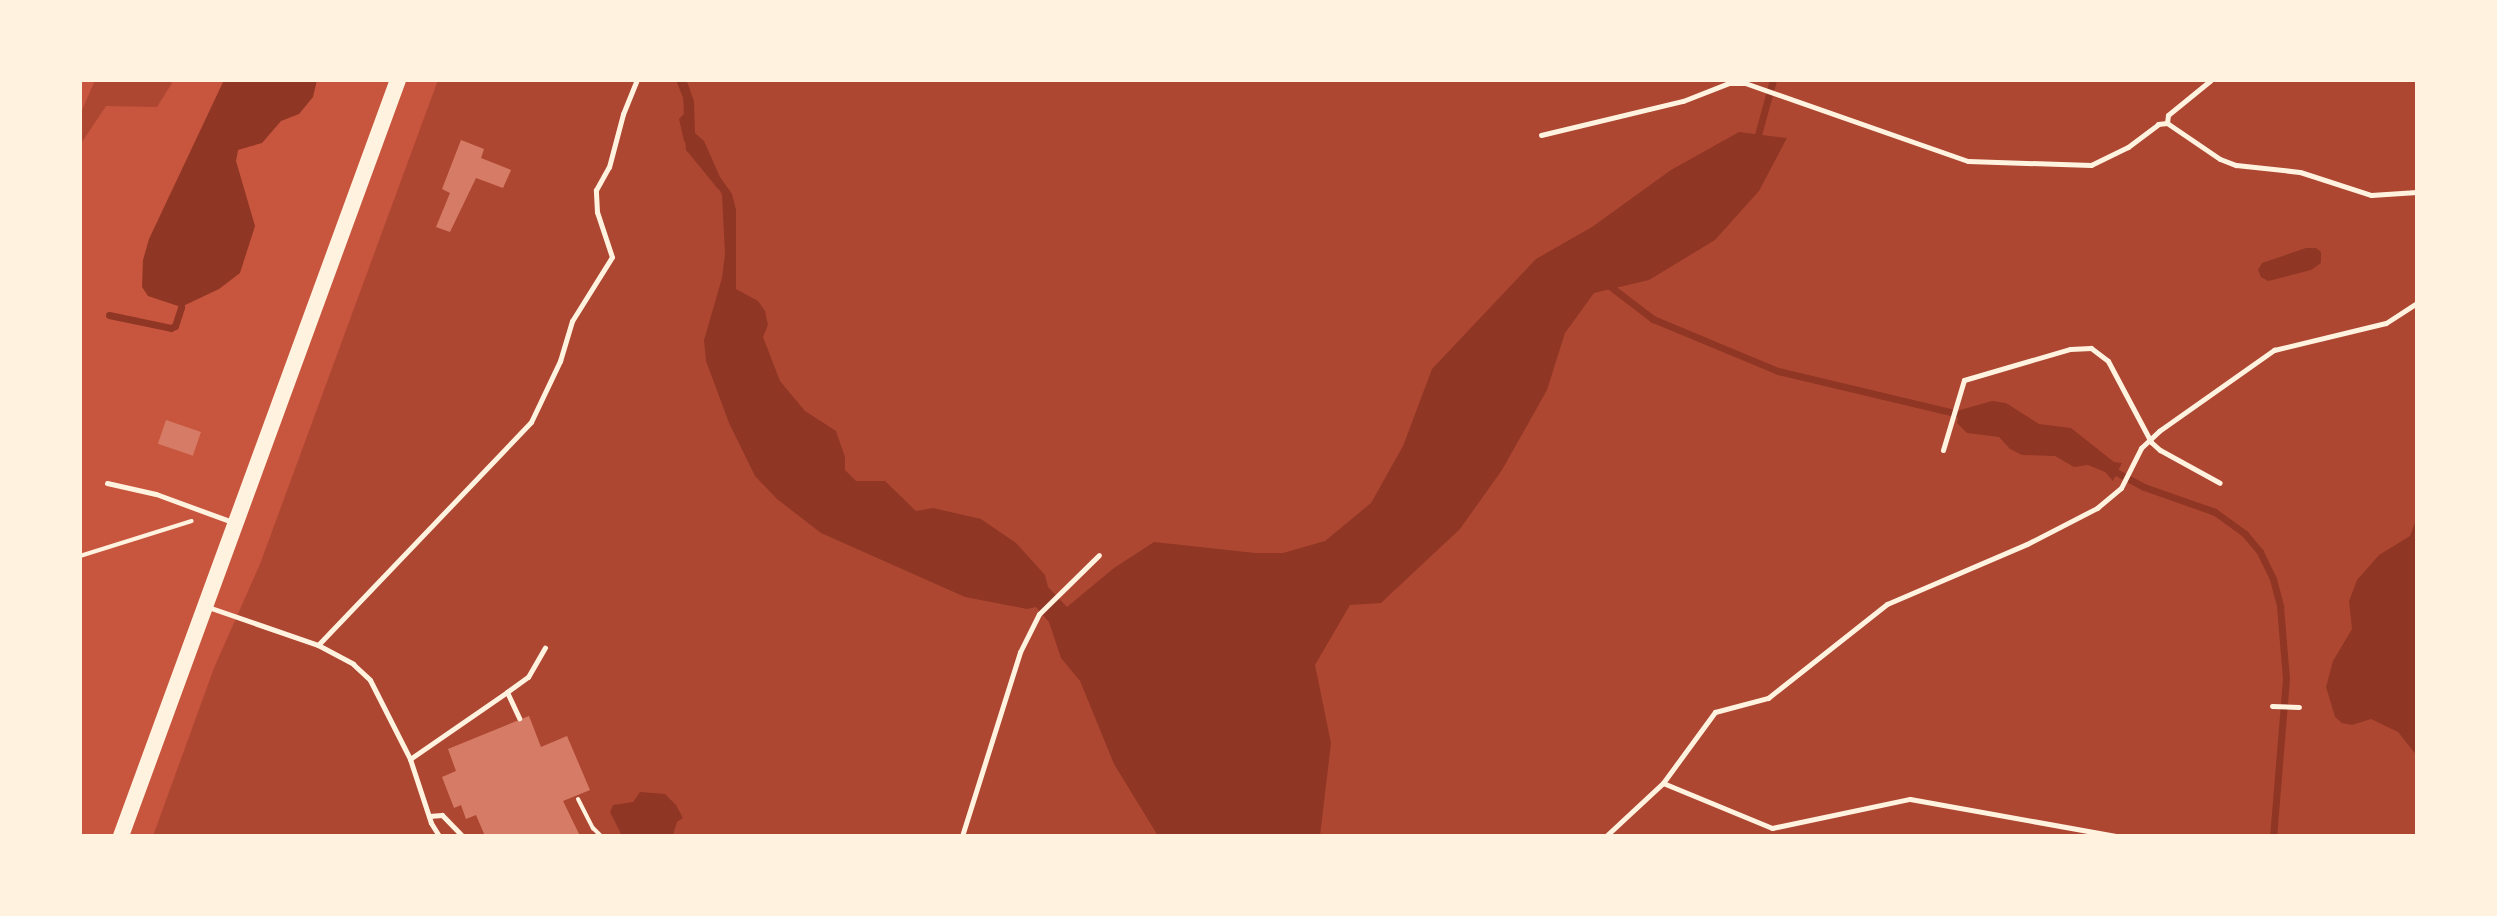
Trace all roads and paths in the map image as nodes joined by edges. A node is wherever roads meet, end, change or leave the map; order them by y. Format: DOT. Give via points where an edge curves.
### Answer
graph roads {
  1 [pos="398,80"];
  2 [pos="637,80"];
  3 [pos="2211,80"];
  4 [pos="2168,115"];
  5 [pos="2167,123"];
  6 [pos="2158,124"];
  7 [pos="1541,135"];
  8 [pos="2417,192"];
  9 [pos="2417,303"];
  10 [pos="2151,442"];
  11 [pos="1943,450"];
  12 [pos="107,483"];
  13 [pos="2220,483"];
  14 [pos="214,514"];
  15 [pos="234,523"];
  16 [pos="1099,555"];
  17 [pos="80,556"];
  18 [pos="203,606"];
  19 [pos="318,645"];
  20 [pos="545,647"];
  21 [pos="507,692"];
  22 [pos="2272,706"];
  23 [pos="2299,707"];
  24 [pos="519,718"];
  25 [pos="410,759"];
  26 [pos="1663,783"];
  27 [pos="578,799"];
  28 [pos="429,816"];
  29 [pos="121,836"];
  30 [pos="439,836"];
  31 [pos="462,836"];
  32 [pos="601,836"];
  33 [pos="962,836"];
  34 [pos="1606,836"];
  35 [pos="2116,836"];
  1 -- 15 [label="highway"];
  2 -- 19 [label="lane" via="609,167 596,190 597,212 612,257 572,321 531,422"];
  3 -- 4 [label="lane"];
  4 -- 5 [label="lane"];
  4 -- 6 [label="lane"];
  5 -- 6 [label="lane"];
  5 -- 8 [label="lane" via="2236,165 2300,172 2371,195"];
  6 -- 7 [label="lane" via="2091,165 1968,161 1784,95 1729,83 1683,101"];
  9 -- 10 [label="lane" via="2386,323 2274,350 2159,431"];
  10 -- 11 [label="lane" via="2108,361 2091,348 2070,349 1960,385"];
  10 -- 13 [label="lane"];
  10 -- 26 [label="lane" via="2141,448 2121,488 2075,520 1887,604 1768,698 1715,712"];
  12 -- 14 [label="lane"];
  14 -- 15 [label="lane"];
  14 -- 17 [label="path"];
  15 -- 18 [label="highway"];
  16 -- 33 [label="lane" via="1039,614 1012,672"];
  18 -- 19 [label="lane"];
  18 -- 29 [label="highway"];
  19 -- 25 [label="lane" via="370,680"];
  20 -- 21 [label="lane" via="528,677"];
  21 -- 24 [label="lane"];
  21 -- 25 [label="lane"];
  22 -- 23 [label="lane"];
  25 -- 28 [label="lane"];
  26 -- 34 [label="lane"];
  26 -- 35 [label="lane" via="1772,828 1910,799"];
  27 -- 32 [label="path"];
  28 -- 30 [label="lane"];
  28 -- 31 [label="lane" via="442,815"];
}
